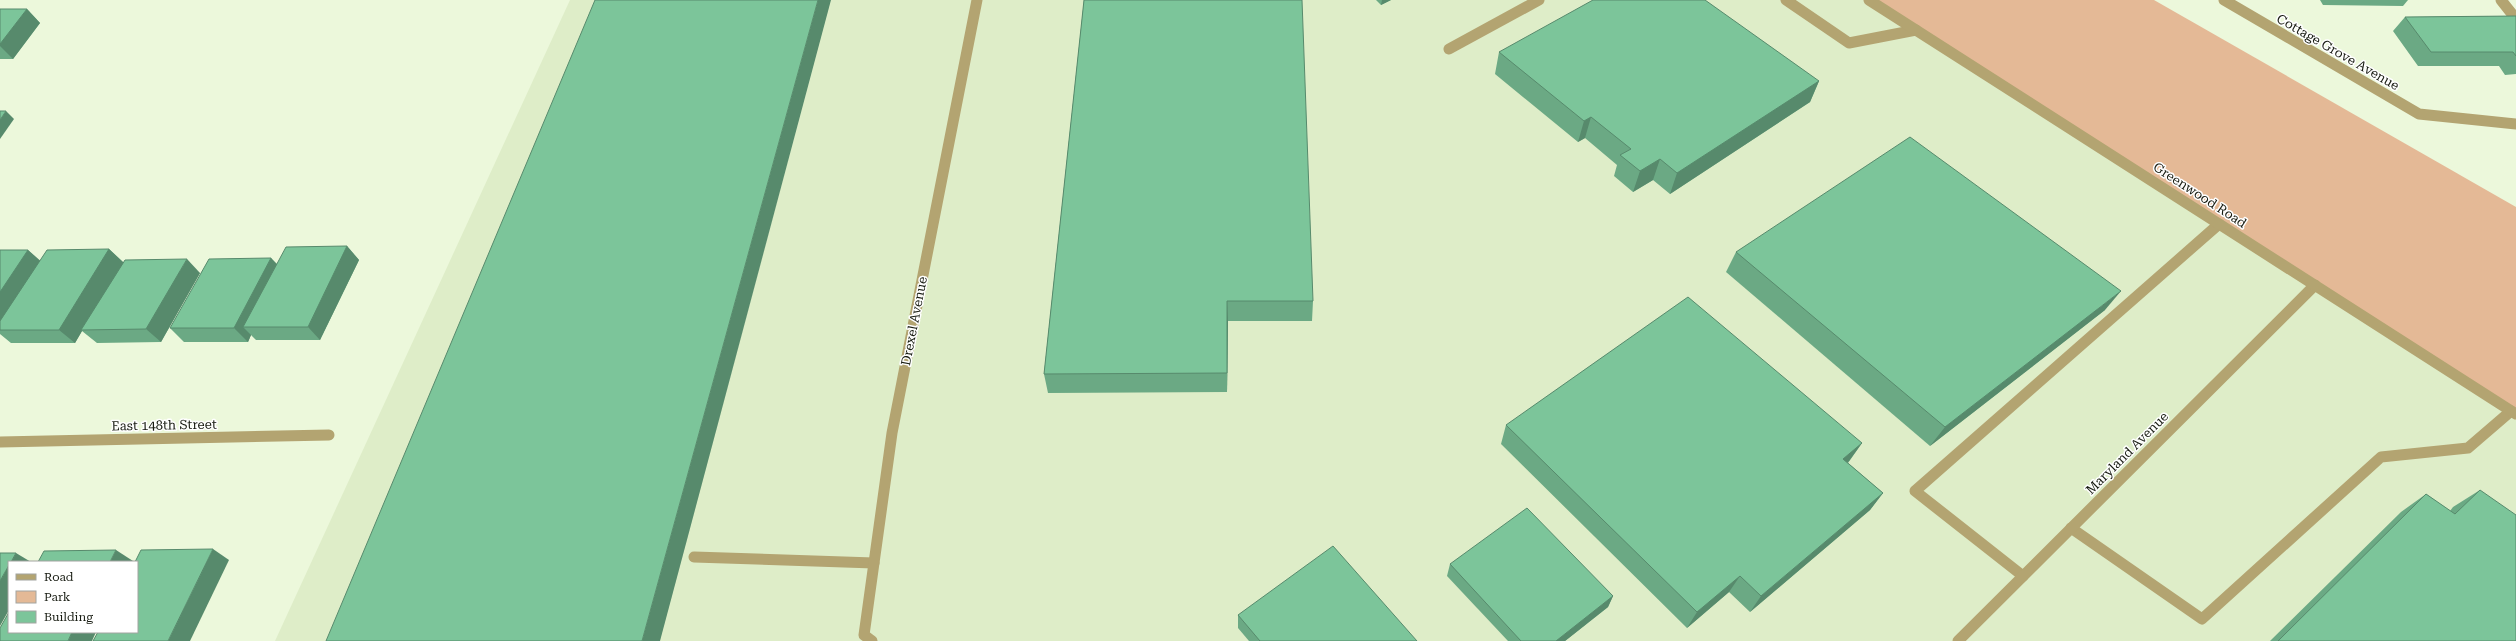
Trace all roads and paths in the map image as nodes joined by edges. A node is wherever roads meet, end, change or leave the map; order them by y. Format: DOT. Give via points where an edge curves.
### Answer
graph roads {
  1 [pos="977,0"];
  2 [pos="1539,0"];
  3 [pos="1786,0"];
  4 [pos="1869,0"];
  5 [pos="2224,0"];
  6 [pos="2500,0"];
  7 [pos="2516,19"];
  8 [pos="1916,30"];
  9 [pos="1449,49"];
  10 [pos="2516,124"];
  11 [pos="2219,224"];
  12 [pos="2315,285"];
  13 [pos="2514,412"];
  14 [pos="329,435"];
  15 [pos="0,442"];
  16 [pos="2071,528"];
  17 [pos="694,556"];
  18 [pos="874,563"];
  19 [pos="2023,576"];
  20 [pos="867,639"];
  21 [pos="1958,641"];
  1 -- 18 [label="street, Drexel Avenue" via="892,433"];
  2 -- 9 [label="street"];
  3 -- 8 [label="street" via="1849,43"];
  4 -- 8 [label="street, Greenwood Road"];
  5 -- 10 [label="street, Cottage Grove Avenue" via="2419,114"];
  6 -- 7 [label="street"];
  8 -- 11 [label="street, Greenwood Road"];
  11 -- 12 [label="street, Greenwood Road"];
  11 -- 19 [label="street" via="1914,491"];
  12 -- 13 [label="street, Greenwood Road"];
  12 -- 16 [label="street, Maryland Avenue"];
  13 -- 16 [label="street" via="2468,448 2381,457 2202,619"];
  14 -- 15 [label="street, East 148th Street"];
  16 -- 19 [label="street, Maryland Avenue"];
  17 -- 18 [label="street"];
  18 -- 20 [label="street, Drexel Avenue"];
  19 -- 21 [label="street, Maryland Avenue"];
}
